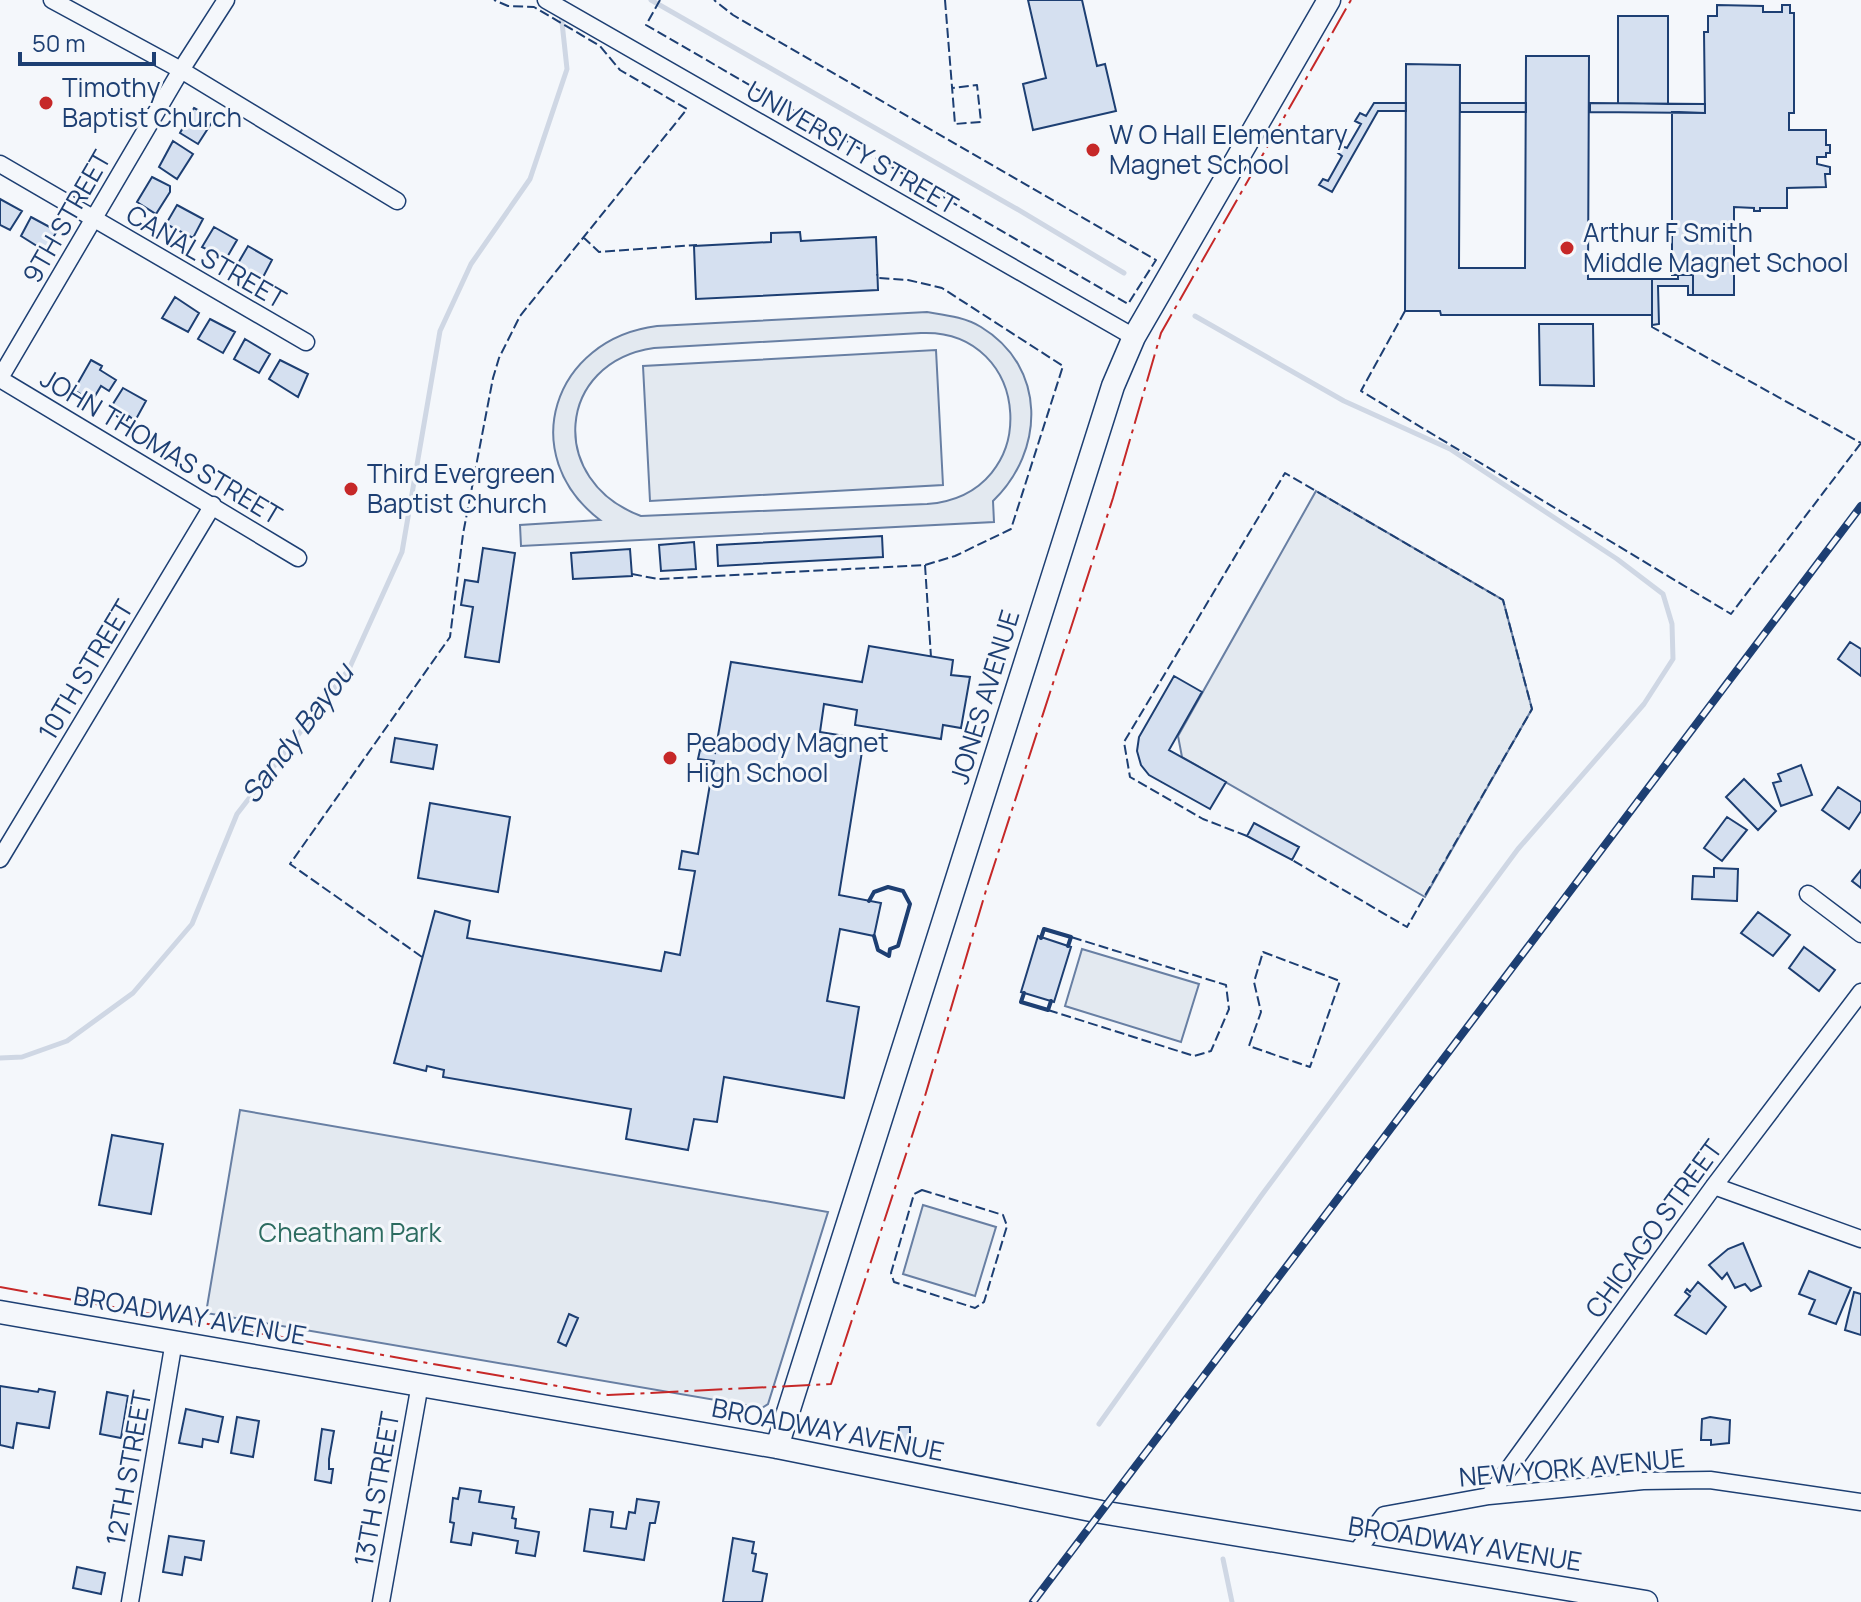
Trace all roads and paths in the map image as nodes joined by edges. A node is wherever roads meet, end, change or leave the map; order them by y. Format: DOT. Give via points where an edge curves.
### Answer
graph roads {
  1 [pos="52,0"];
  2 [pos="226,0"];
  3 [pos="546,0"];
  4 [pos="1329,0"];
  5 [pos="181,70"];
  6 [pos="0,164"];
  7 [pos="397,201"];
  8 [pos="95,220"];
  9 [pos="1134,337"];
  10 [pos="306,342"];
  11 [pos="0,378"];
  12 [pos="213,505"];
  13 [pos="298,558"];
  14 [pos="0,859"];
  15 [pos="1808,894"];
  16 [pos="1861,934"];
  17 [pos="1861,992"];
  18 [pos="1714,1186"];
  19 [pos="1861,1239"];
  20 [pos="0,1312"];
  21 [pos="174,1341"];
  22 [pos="420,1384"];
  23 [pos="777,1447"];
  24 [pos="1489,1496"];
  25 [pos="1861,1502"];
  26 [pos="1355,1554"];
  27 [pos="130,1602"];
  28 [pos="381,1602"];
  29 [pos="1646,1602"];
  1 -- 5 [label="street"];
  2 -- 5 [label="street, 9TH STREET"];
  3 -- 9 [label="street, UNIVERSITY STREET"];
  4 -- 9 [label="main road, JONES AVENUE"];
  5 -- 7 [label="street"];
  5 -- 8 [label="street, 9TH STREET"];
  6 -- 8 [label="street, CANAL STREET"];
  8 -- 10 [label="street, CANAL STREET"];
  8 -- 11 [label="street, 9TH STREET"];
  9 -- 23 [label="main road, JONES AVENUE" via="1113,386"];
  11 -- 12 [label="street, JOHN THOMAS STREET"];
  12 -- 13 [label="street, JOHN THOMAS STREET"];
  12 -- 14 [label="street, 10TH STREET"];
  15 -- 16 [label="street"];
  17 -- 18 [label="street, CHICAGO STREET"];
  18 -- 19 [label="street"];
  18 -- 24 [label="street, CHICAGO STREET"];
  20 -- 21 [label="main road, BROADWAY AVENUE"];
  21 -- 22 [label="main road, BROADWAY AVENUE"];
  21 -- 27 [label="street, 12TH STREET"];
  22 -- 23 [label="main road, BROADWAY AVENUE"];
  22 -- 28 [label="street, 13TH STREET"];
  23 -- 26 [label="main road, BROADWAY AVENUE" via="1101,1512"];
  24 -- 25 [label="street, NEW YORK AVENUE" via="1710,1480"];
  24 -- 26 [label="street, NEW YORK AVENUE" via="1384,1515"];
  26 -- 29 [label="main road, BROADWAY AVENUE"];
}
